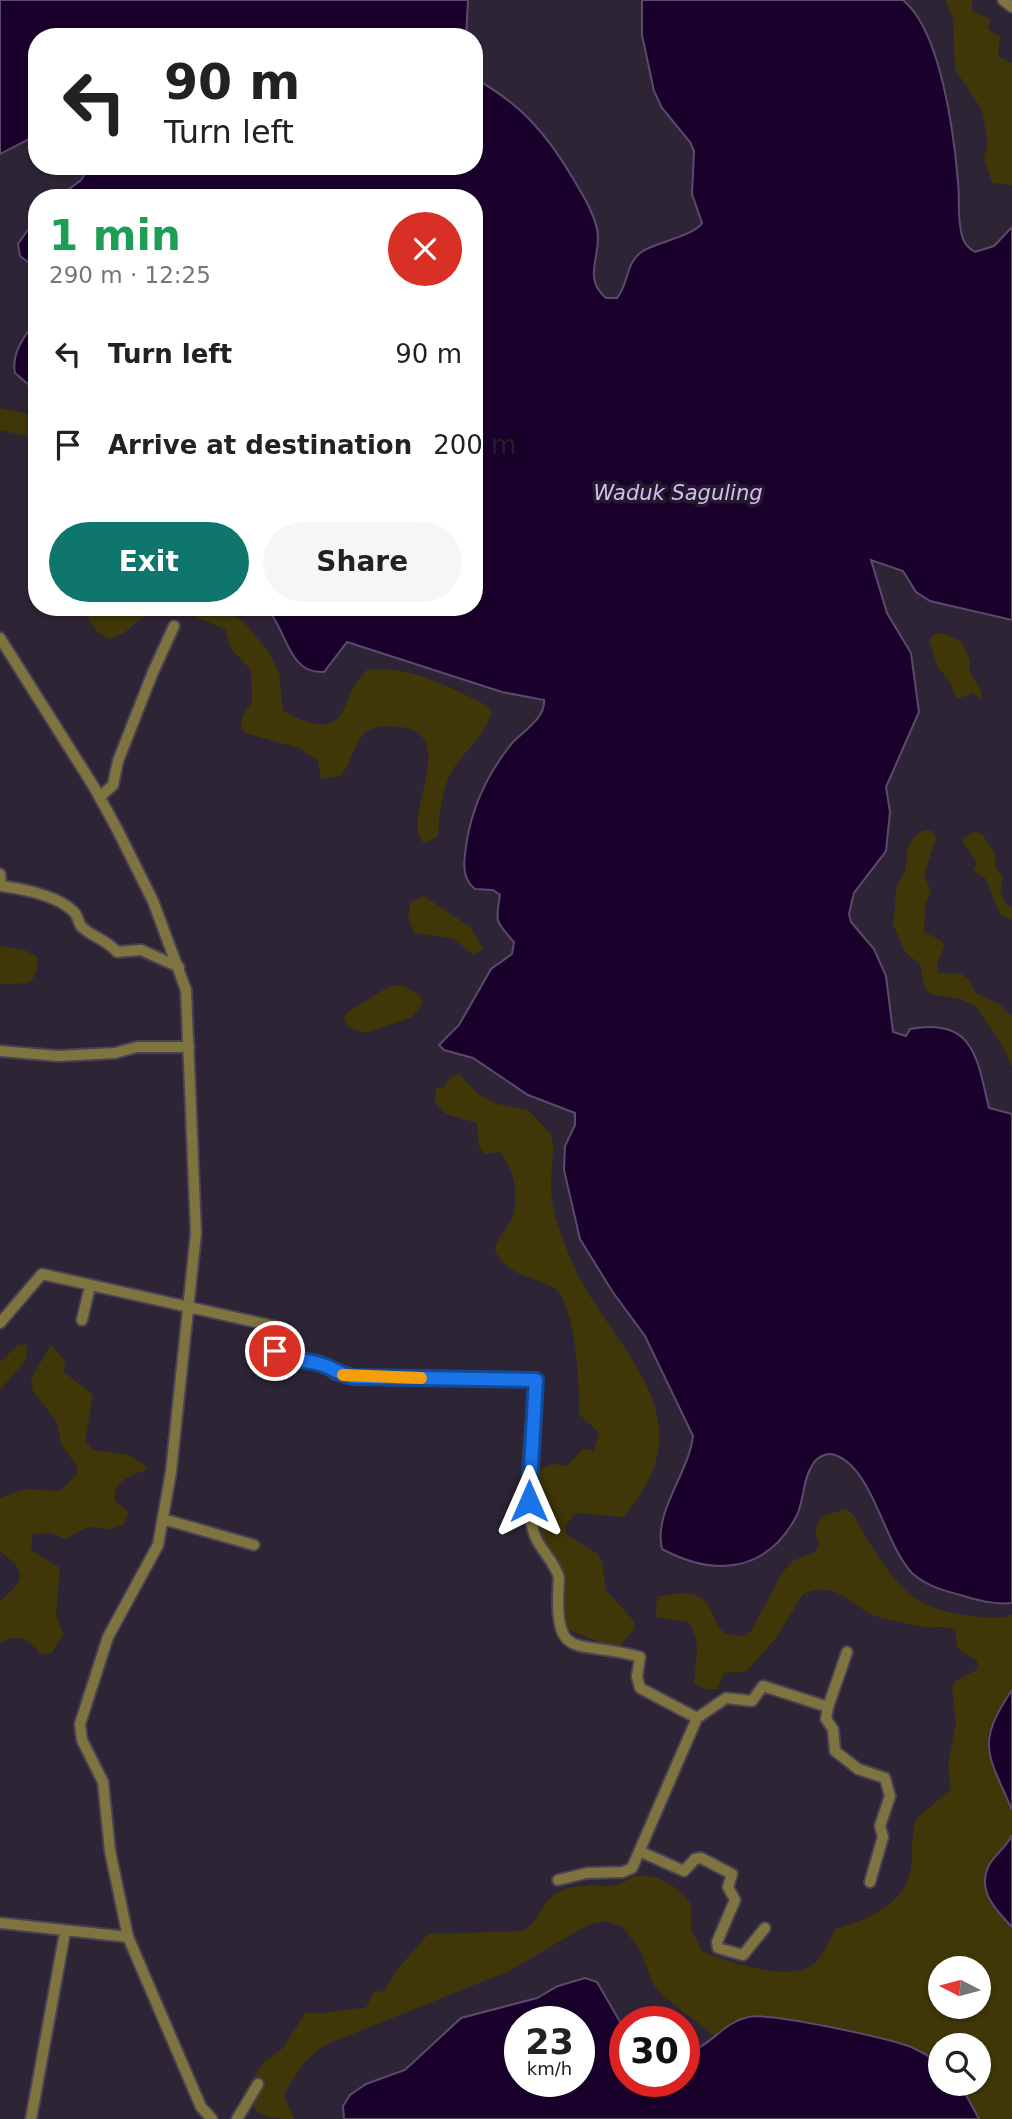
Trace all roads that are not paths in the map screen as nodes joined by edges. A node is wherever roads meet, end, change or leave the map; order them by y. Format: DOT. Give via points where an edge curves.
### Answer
graph roads {
  1 [pos="1003,0"];
  2 [pos="1012,7"];
  3 [pos="174,626"];
  4 [pos="0,638"];
  5 [pos="100,797"];
  6 [pos="0,874"];
  7 [pos="179,967"];
  8 [pos="189,1047"];
  9 [pos="0,1051"];
  10 [pos="90,1286"];
  11 [pos="190,1306"];
  12 [pos="82,1320"];
  13 [pos="0,1323"];
  14 [pos="163,1519"];
  15 [pos="254,1545"];
  16 [pos="847,1652"];
  17 [pos="828,1707"];
  18 [pos="697,1718"];
  19 [pos="641,1852"];
  20 [pos="558,1880"];
  21 [pos="870,1882"];
  22 [pos="0,1923"];
  23 [pos="765,1928"];
  24 [pos="65,1932"];
  25 [pos="128,1937"];
  26 [pos="258,2084"];
  27 [pos="31,2119"];
  28 [pos="212,2119"];
  29 [pos="237,2119"];
  1 -- 2 [label="street"];
  3 -- 5 [label="street" via="124,746 113,785"];
  4 -- 5 [label="street"];
  5 -- 7 [label="street" via="153,901"];
  6 -- 7 [label="street" via="1,886 35,892 69,908 81,926 107,940 117,952 141,950"];
  7 -- 8 [label="street" via="186,990"];
  8 -- 9 [label="street" via="138,1047 70,1056"];
  8 -- 11 [label="street" via="197,1233"];
  10 -- 11 [label="street"];
  10 -- 12 [label="street"];
  10 -- 13 [label="street" via="40,1274"];
  11 -- 14 [label="street"];
  11 -- 18 [label="street" via="278,1327 275,1351 279,1355 324,1365 343,1376 536,1380 530,1509 536,1537 559,1578 556,1597 562,1633 573,1644 640,1657 640,1688"];
  14 -- 15 [label="street"];
  14 -- 25 [label="street" via="155,1552 108,1637 80,1724 82,1740 103,1782 110,1851"];
  16 -- 17 [label="street"];
  17 -- 18 [label="street" via="763,1686 752,1701 726,1698"];
  17 -- 21 [label="street" via="826,1719 834,1729 835,1751 859,1769 885,1778 890,1791"];
  18 -- 19 [label="street"];
  19 -- 20 [label="street" via="628,1871"];
  19 -- 23 [label="street" via="684,1871 701,1858 732,1874 728,1887 735,1900 718,1948 743,1955"];
  22 -- 24 [label="street"];
  24 -- 25 [label="street"];
  24 -- 27 [label="street"];
  25 -- 28 [label="street" via="201,2107"];
  26 -- 29 [label="street"];
}
